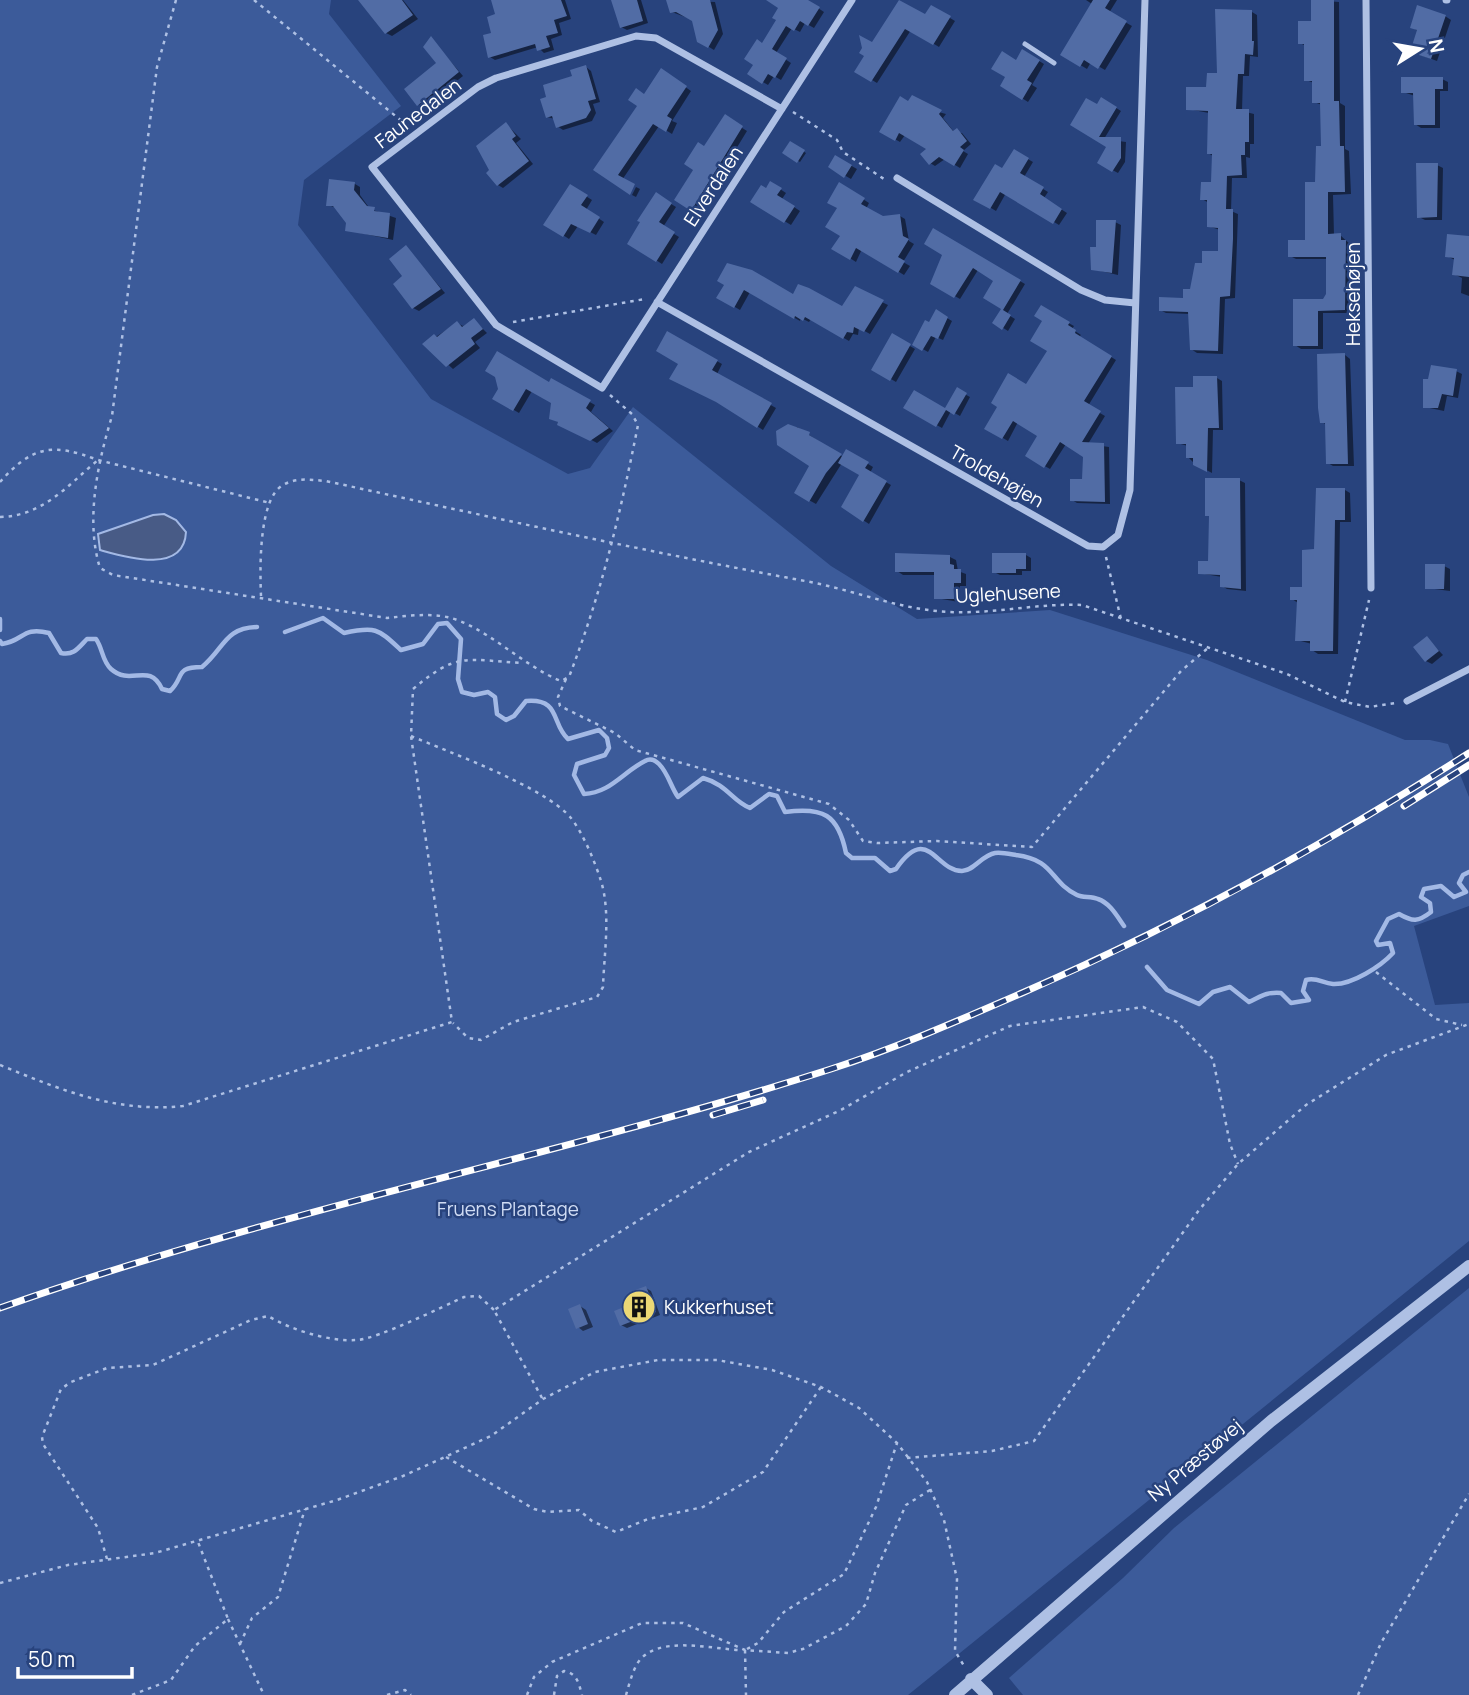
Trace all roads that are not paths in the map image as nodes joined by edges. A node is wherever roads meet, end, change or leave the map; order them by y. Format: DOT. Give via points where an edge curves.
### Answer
graph roads {
  1 [pos="852,0"];
  2 [pos="1145,0"];
  3 [pos="1366,0"];
  4 [pos="1025,44"];
  5 [pos="1054,63"];
  6 [pos="782,108"];
  7 [pos="897,178"];
  8 [pos="657,302"];
  9 [pos="1135,303"];
  10 [pos="602,388"];
  11 [pos="1371,589"];
  12 [pos="1469,669"];
  13 [pos="1407,701"];
  14 [pos="1469,1266"];
  15 [pos="971,1679"];
  16 [pos="955,1695"];
  17 [pos="986,1695"];
  1 -- 6 [label="street, Elverdalen"];
  2 -- 9 [label="street"];
  3 -- 11 [label="street, Heksehøjen"];
  4 -- 5 [label="lane"];
  6 -- 8 [label="street, Elverdalen"];
  6 -- 10 [label="street, Faunedalen" via="656,38 636,36 496,78 372,167 496,325"];
  7 -- 9 [label="street" via="1081,290 1105,300"];
  8 -- 9 [label="street, Troldehøjen" via="1088,546 1103,547 1118,535 1130,490"];
  8 -- 10 [label="street, Elverdalen"];
  12 -- 13 [label="street"];
  14 -- 15 [label="street, Ny Præstøvej" via="1271,1421"];
  15 -- 16 [label="street, Ny Præstøvej"];
  15 -- 17 [label="street"];
}
